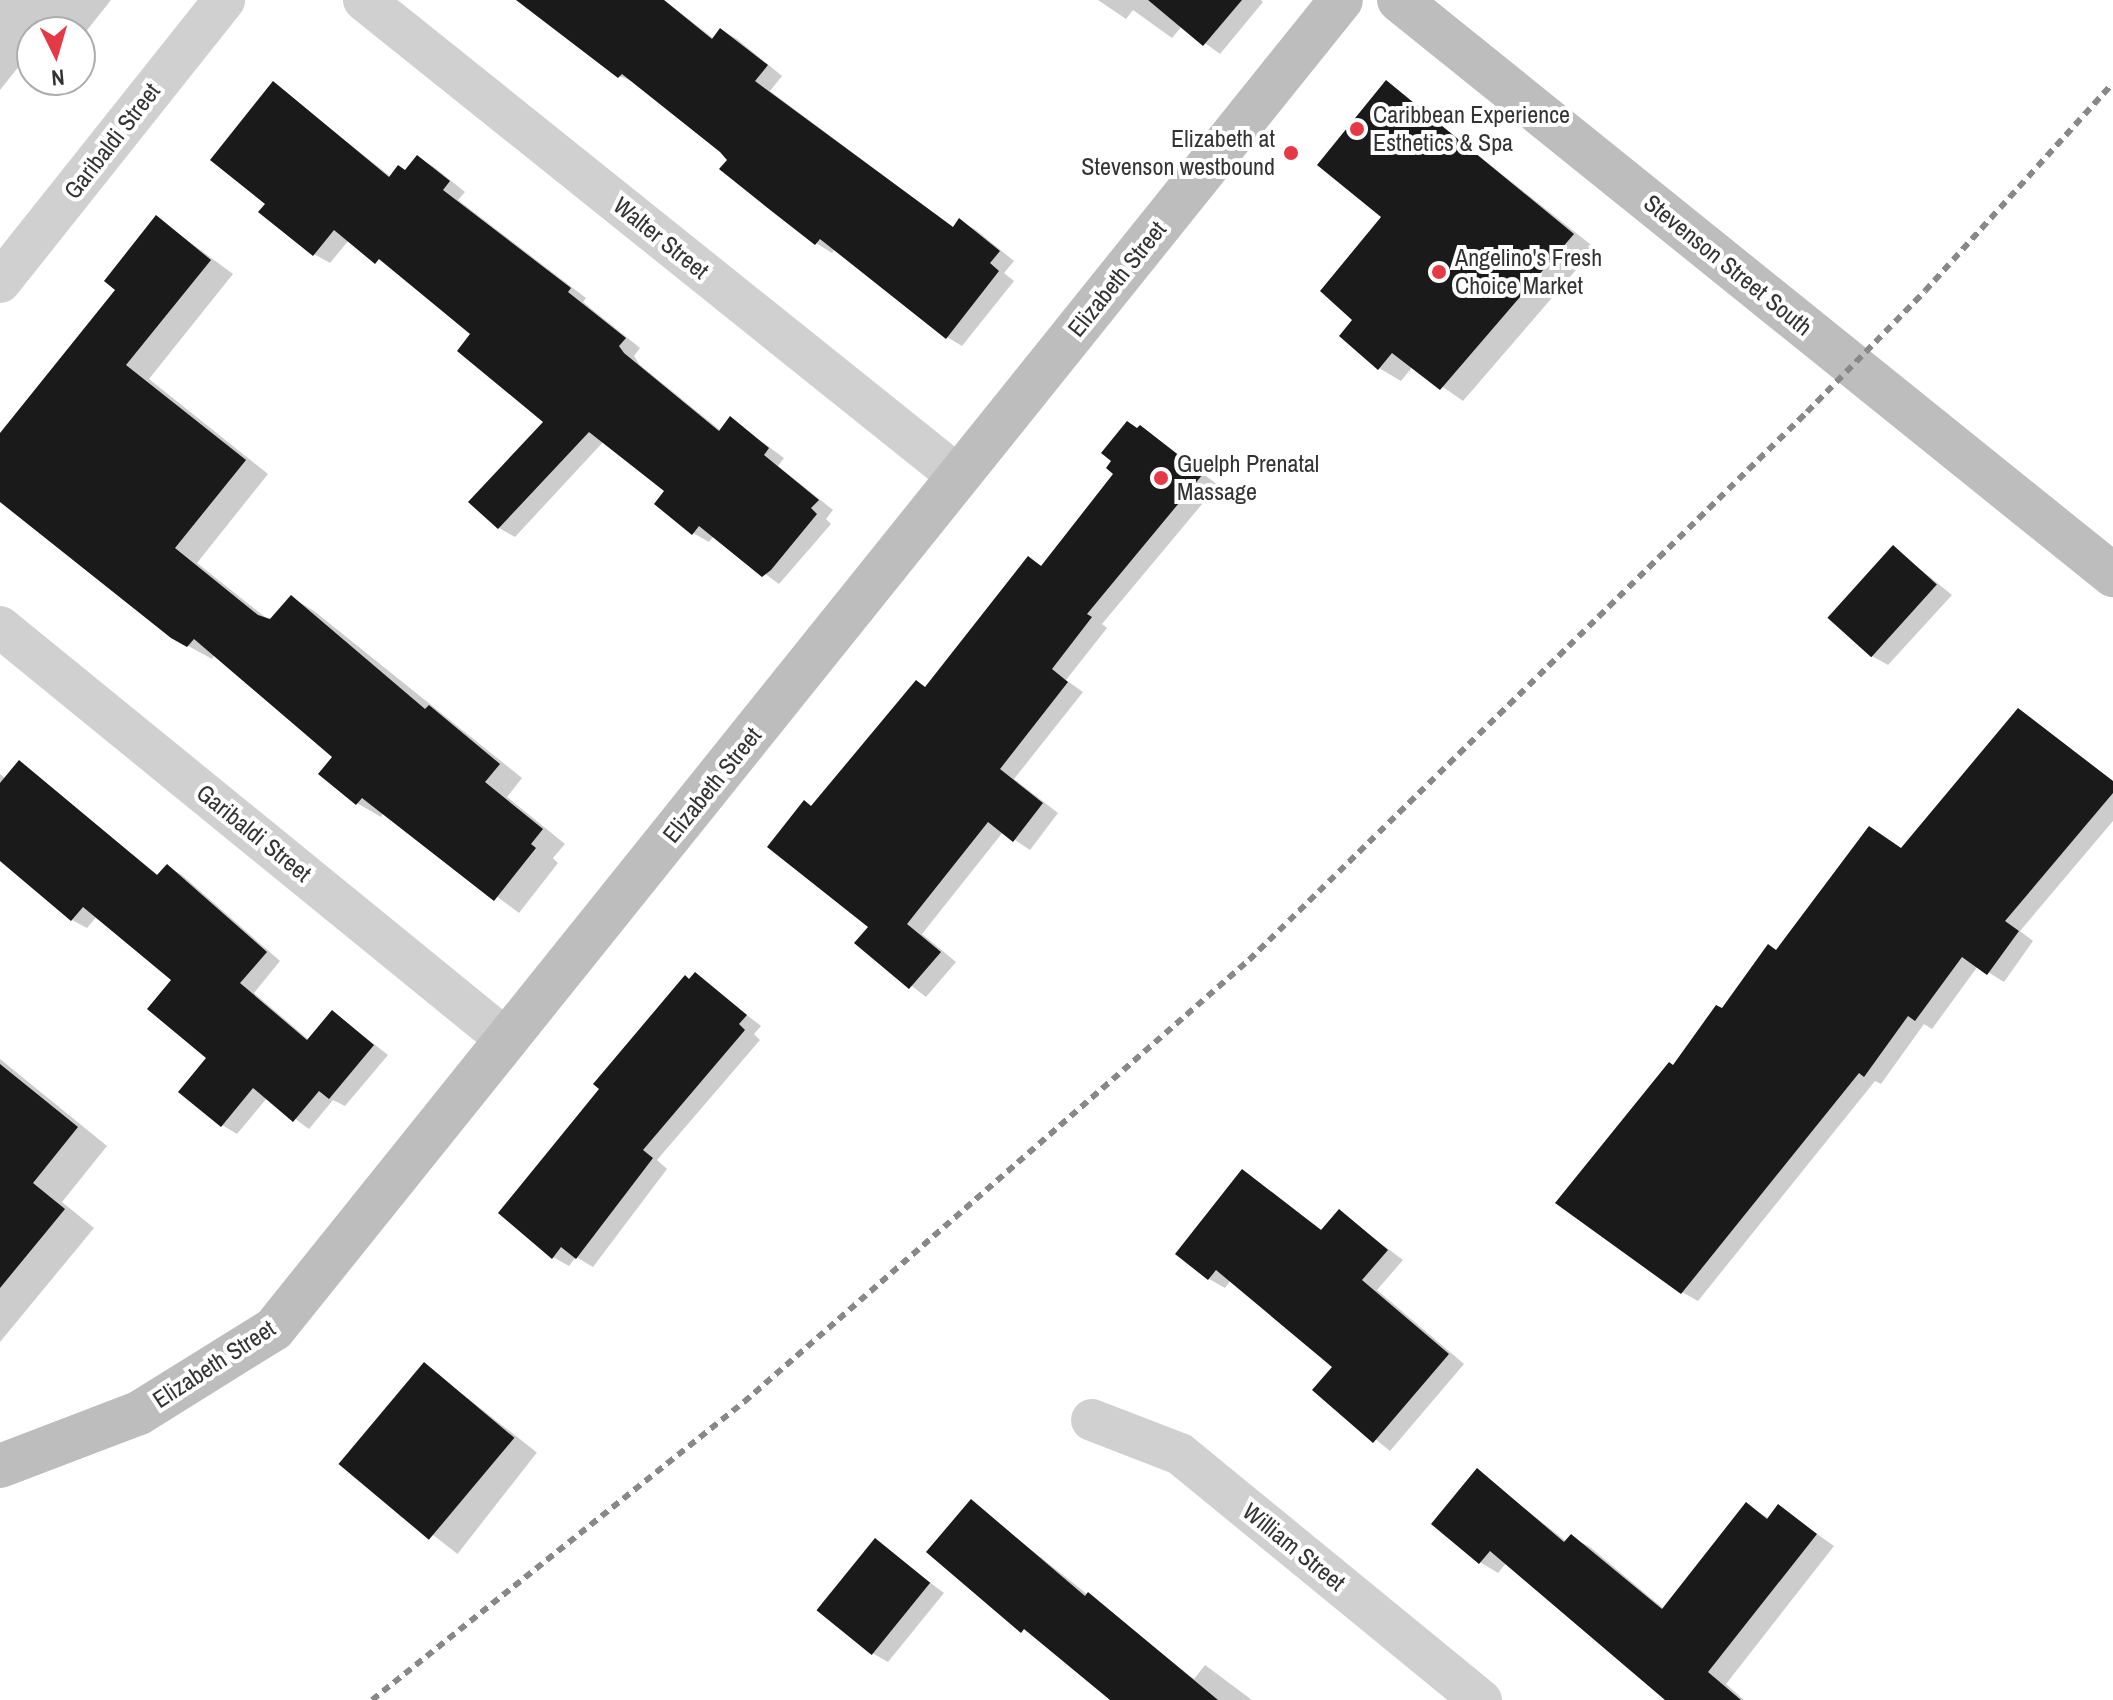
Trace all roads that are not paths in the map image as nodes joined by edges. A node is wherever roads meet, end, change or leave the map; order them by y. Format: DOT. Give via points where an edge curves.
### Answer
graph roads {
  1 [pos="224,0"];
  2 [pos="364,0"];
  3 [pos="1341,0"];
  4 [pos="1399,0"];
  5 [pos="0,282"];
  6 [pos="958,476"];
  7 [pos="2113,575"];
  8 [pos="0,627"];
  9 [pos="507,1040"];
  10 [pos="1092,1420"];
  11 [pos="0,1466"];
  12 [pos="1481,1700"];
  1 -- 5 [label="street, Garibaldi Street"];
  2 -- 6 [label="street, Walter Street"];
  3 -- 6 [label="main road, Elizabeth Street"];
  4 -- 7 [label="main road, Stevenson Street South"];
  6 -- 9 [label="main road, Elizabeth Street"];
  8 -- 9 [label="street, Garibaldi Street"];
  9 -- 11 [label="main road, Elizabeth Street" via="274,1329 139,1413"];
  10 -- 12 [label="street, William Street" via="1180,1454"];
}
